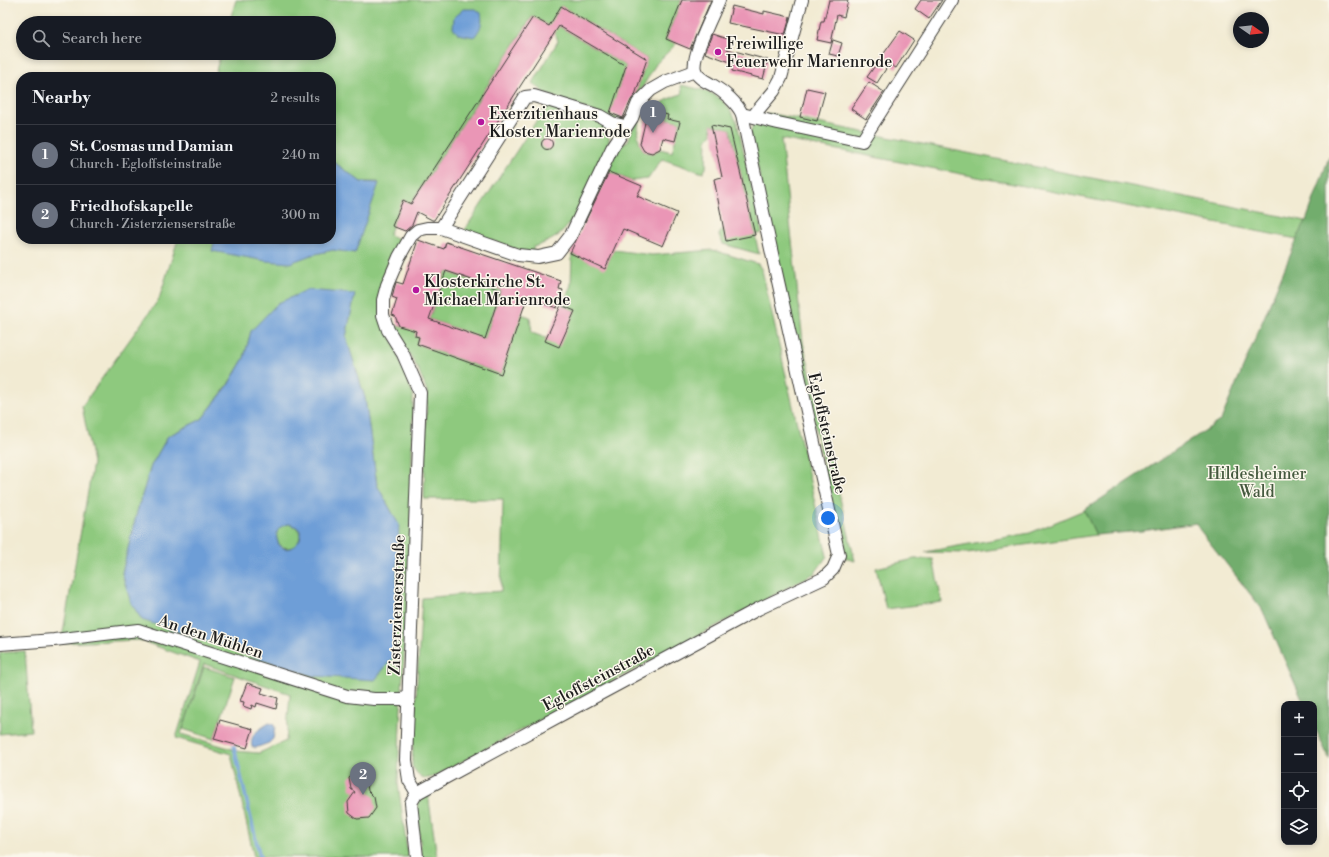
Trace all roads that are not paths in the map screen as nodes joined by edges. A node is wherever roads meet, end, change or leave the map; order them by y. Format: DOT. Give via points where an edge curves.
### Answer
graph roads {
  1 [pos="719,0"];
  2 [pos="802,0"];
  3 [pos="952,0"];
  4 [pos="695,71"];
  5 [pos="747,115"];
  6 [pos="625,126"];
  7 [pos="441,228"];
  8 [pos="0,644"];
  9 [pos="408,698"];
  10 [pos="417,793"];
  11 [pos="417,857"];
  1 -- 4 [label="street" via="694,60"];
  2 -- 5 [label="street" via="782,78 774,91"];
  3 -- 5 [label="street" via="862,141"];
  4 -- 5 [label="street, Egloffsteinstraße"];
  4 -- 6 [label="street" via="651,90 638,103 632,118"];
  5 -- 10 [label="street, Egloffsteinstraße" via="774,263 839,555 833,569 824,578 751,613"];
  6 -- 7 [label="street" via="534,96 526,98"];
  6 -- 7 [label="street" via="571,235 557,253 538,257 518,255"];
  7 -- 9 [label="street, Zisterzienserstraße" via="418,230 411,236 399,257 383,300 383,315 388,330 403,354 420,393"];
  8 -- 9 [label="street, An den Mühlen" via="138,630 347,696 374,699"];
  9 -- 10 [label="street, Zisterzienserstraße" via="406,760 409,780"];
  10 -- 11 [label="street" via="411,803"];
}
